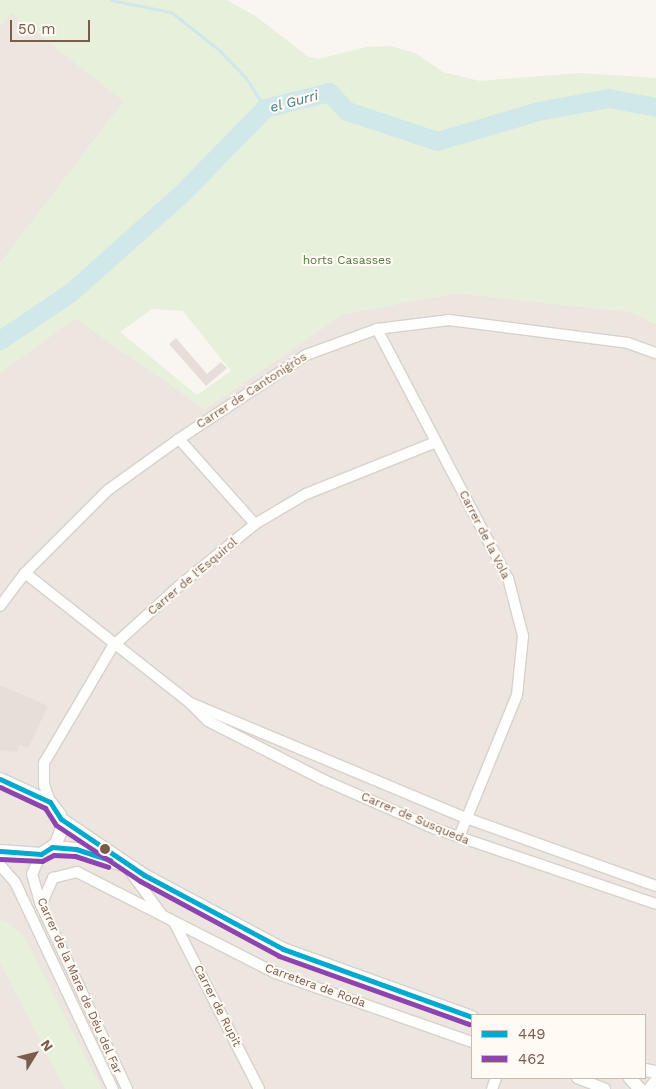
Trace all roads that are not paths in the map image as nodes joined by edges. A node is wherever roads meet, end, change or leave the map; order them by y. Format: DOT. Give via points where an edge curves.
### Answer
graph roads {
  1 [pos="377,329"];
  2 [pos="656,354"];
  3 [pos="179,439"];
  4 [pos="436,442"];
  5 [pos="255,524"];
  6 [pos="25,574"];
  7 [pos="0,606"];
  8 [pos="113,646"];
  9 [pos="190,703"];
  10 [pos="0,779"];
  11 [pos="50,802"];
  12 [pos="466,818"];
  13 [pos="61,819"];
  14 [pos="459,837"];
  15 [pos="0,851"];
  16 [pos="47,851"];
  17 [pos="0,865"];
  18 [pos="127,867"];
  19 [pos="144,875"];
  20 [pos="656,886"];
  21 [pos="656,904"];
  22 [pos="40,905"];
  23 [pos="163,916"];
  24 [pos="174,922"];
  25 [pos="471,1017"];
  26 [pos="471,1042"];
  27 [pos="579,1079"];
  28 [pos="631,1079"];
  29 [pos="656,1081"];
  30 [pos="114,1089"];
  31 [pos="126,1089"];
  32 [pos="259,1089"];
  33 [pos="604,1089"];
  34 [pos="640,1089"];
  35 [pos="650,1089"];
  1 -- 2 [label="street, Carrer de Cantonigròs" via="449,320 486,323 628,343"];
  1 -- 3 [label="street, Carrer de Cantonigròs" via="306,355"];
  1 -- 4 [label="street, Carrer de la Vola"];
  3 -- 5 [label="street"];
  3 -- 6 [label="street, Carrer de Cantonigròs" via="108,490"];
  4 -- 5 [label="street, Carrer de l'Esquirol" via="306,494"];
  4 -- 12 [label="street, Carrer de la Vola" via="508,578 522,636 517,695"];
  5 -- 8 [label="street, Carrer de l'Esquirol"];
  6 -- 7 [label="street, Carrer de Cantonigròs"];
  6 -- 8 [label="street, Carrer de Susqueda"];
  8 -- 9 [label="street, Carrer de Susqueda"];
  8 -- 11 [label="street, Carrer de l'Esquirol" via="44,763 44,786"];
  9 -- 12 [label="street, Carrer de Susqueda"];
  9 -- 14 [label="street, Carrer de Susqueda" via="208,721 318,777"];
  10 -- 11 [label="street"];
  11 -- 13 [label="street"];
  12 -- 14 [label="street, Carrer de la Vola"];
  12 -- 20 [label="street, Carrer de Susqueda"];
  13 -- 16 [label="street" via="61,833"];
  13 -- 19 [label="street"];
  14 -- 21 [label="street, Carrer de Susqueda"];
  15 -- 16 [label="street"];
  16 -- 18 [label="street" via="76,849"];
  16 -- 22 [label="street, Carrer de la Mare de Déu del Far" via="32,874"];
  17 -- 30 [label="street, Carrer de la Mare de Déu del Far" via="15,882"];
  18 -- 19 [label="street"];
  18 -- 23 [label="street, Carretera de Roda"];
  19 -- 25 [label="street" via="283,949"];
  22 -- 23 [label="street, Carretera de Roda" via="53,878 77,872"];
  22 -- 31 [label="street, Carrer de la Mare de Déu del Far"];
  23 -- 24 [label="street, Carretera de Roda"];
  24 -- 26 [label="street, Carretera de Roda" via="275,973"];
  24 -- 32 [label="street, Carrer de Rupit"];
  27 -- 33 [label="street"];
  28 -- 34 [label="street"];
  29 -- 35 [label="street"];
}
